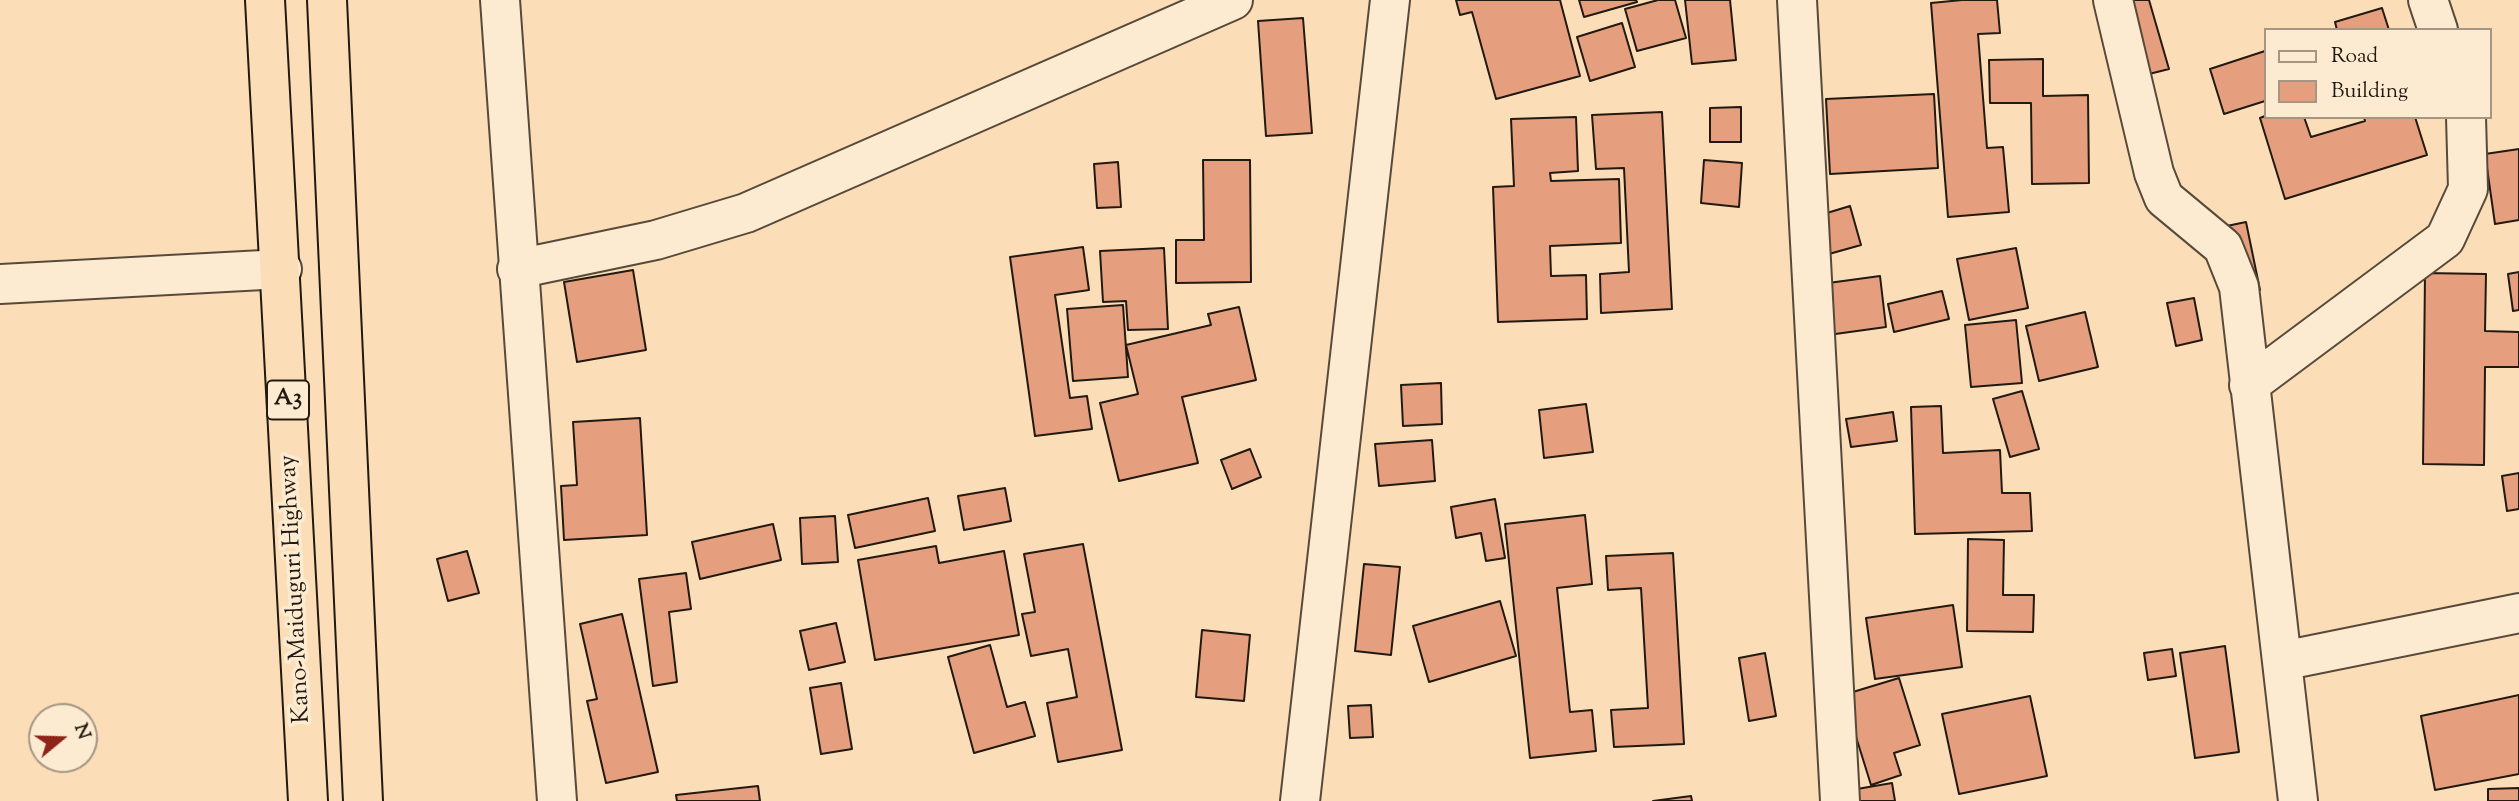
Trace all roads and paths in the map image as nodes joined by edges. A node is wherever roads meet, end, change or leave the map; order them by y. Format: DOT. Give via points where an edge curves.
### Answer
graph roads {
  1 [pos="265,0"];
  2 [pos="327,0"];
  3 [pos="500,0"];
  4 [pos="1233,0"];
  5 [pos="1390,0"];
  6 [pos="1797,0"];
  7 [pos="2113,0"];
  8 [pos="2428,0"];
  9 [pos="2437,28"];
  10 [pos="268,48"];
  11 [pos="330,48"];
  12 [pos="2466,119"];
  13 [pos="282,269"];
  14 [pos="517,269"];
  15 [pos="0,284"];
  16 [pos="2249,385"];
  17 [pos="2519,613"];
  18 [pos="2282,661"];
  19 [pos="308,801"];
  20 [pos="363,801"];
  21 [pos="557,801"];
  22 [pos="1300,801"];
  23 [pos="1840,801"];
  24 [pos="2298,801"];
  1 -- 10 [label="highway, Kano-Maiduguri Highway / A3"];
  2 -- 11 [label="highway, A3"];
  3 -- 14 [label="street"];
  4 -- 14 [label="street" via="746,213 656,240"];
  5 -- 22 [label="street"];
  6 -- 23 [label="street"];
  7 -- 16 [label="street" via="2164,198 2223,247 2239,287"];
  8 -- 9 [label="street"];
  10 -- 11 [label="highway"];
  10 -- 13 [label="highway, Kano-Maiduguri Highway / A3"];
  11 -- 20 [label="highway, A3"];
  12 -- 16 [label="street" via="2468,188 2445,239"];
  13 -- 15 [label="street"];
  13 -- 19 [label="highway, Kano-Maiduguri Highway / A3"];
  14 -- 21 [label="street"];
  16 -- 18 [label="street"];
  17 -- 18 [label="street"];
  18 -- 24 [label="street"];
}
